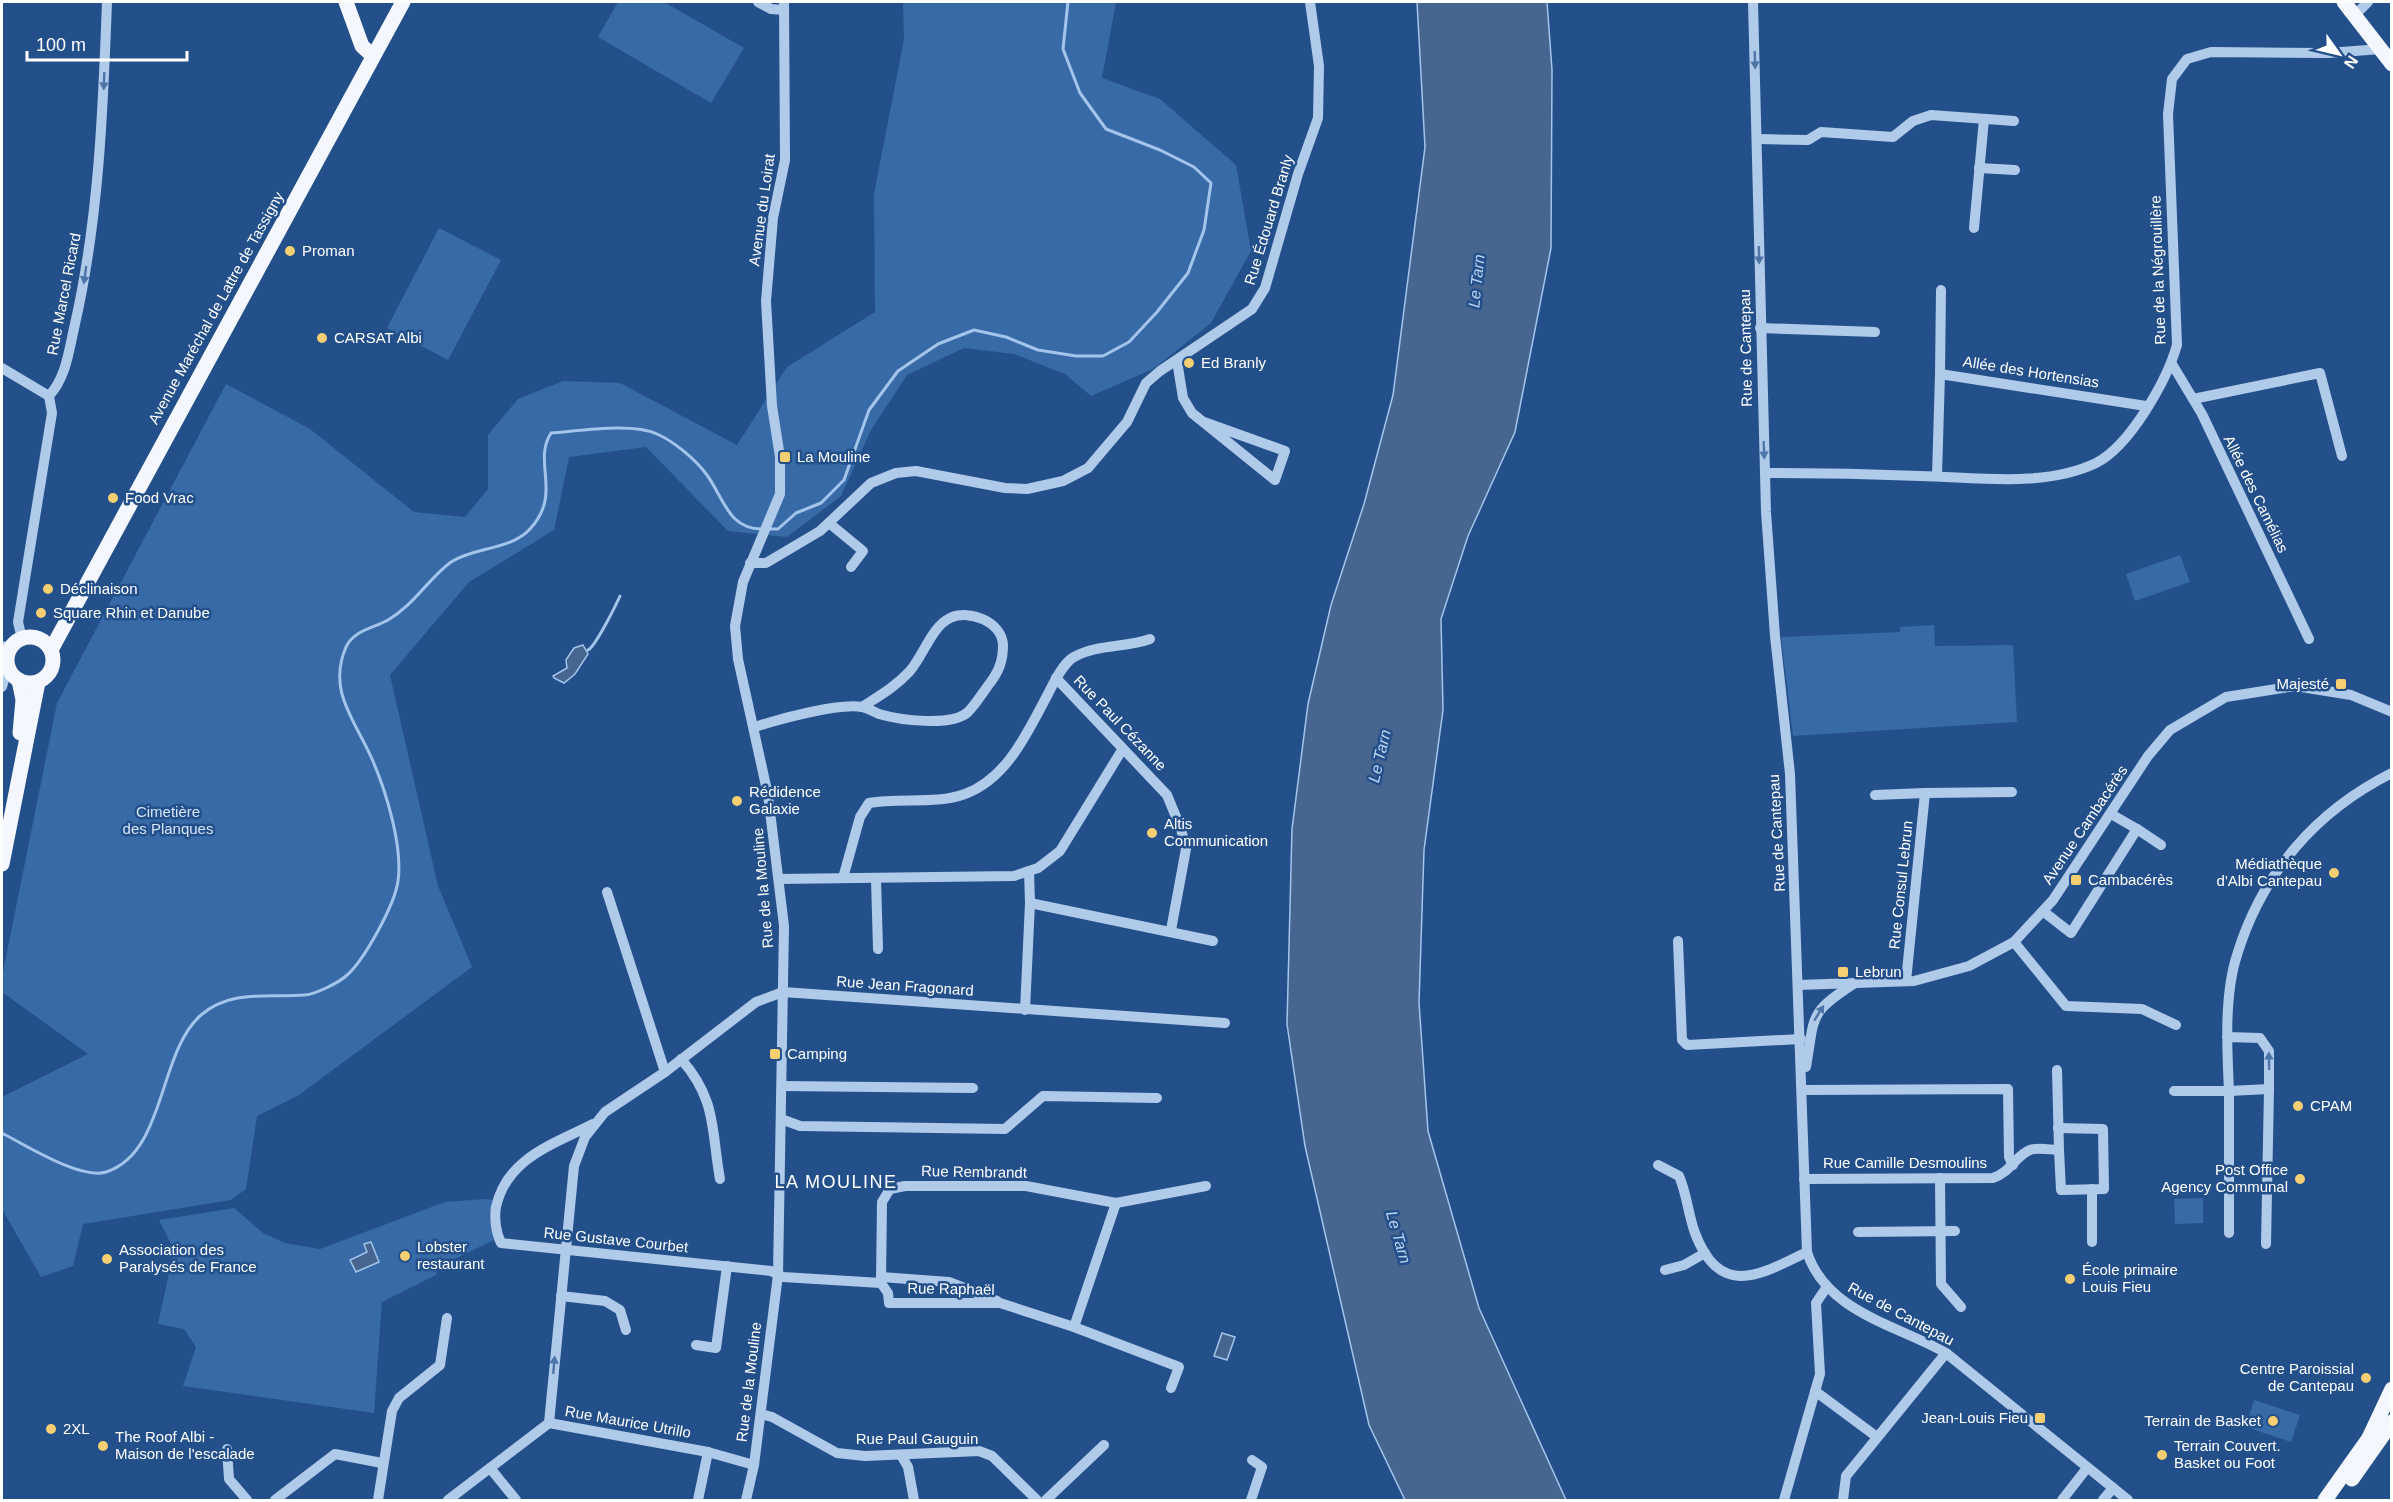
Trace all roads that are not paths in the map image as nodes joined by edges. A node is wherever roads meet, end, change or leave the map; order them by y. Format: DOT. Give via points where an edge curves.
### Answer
graph roads {
  1 [pos="107,2"];
  2 [pos="346,2"];
  3 [pos="403,2"];
  4 [pos="758,2"];
  5 [pos="1310,2"];
  6 [pos="1753,2"];
  7 [pos="2344,2"];
  8 [pos="2368,2"];
  9 [pos="784,6"];
  10 [pos="2355,15"];
  11 [pos="2381,49"];
  12 [pos="373,57"];
  13 [pos="2391,63"];
  14 [pos="1984,119"];
  15 [pos="2014,121"];
  16 [pos="1758,139"];
  17 [pos="1979,168"];
  18 [pos="2015,170"];
  19 [pos="1974,228"];
  20 [pos="1941,290"];
  21 [pos="1760,328"];
  22 [pos="1875,332"];
  23 [pos="1176,361"];
  24 [pos="2172,364"];
  25 [pos="2,368"];
  26 [pos="1940,374"];
  27 [pos="49,396"];
  28 [pos="2193,399"];
  29 [pos="2146,406"];
  30 [pos="1204,422"];
  31 [pos="2342,456"];
  32 [pos="1765,472"];
  33 [pos="1937,476"];
  34 [pos="780,494"];
  35 [pos="829,524"];
  36 [pos="750,563"];
  37 [pos="851,567"];
  38 [pos="1150,639"];
  39 [pos="2309,639"];
  40 [pos="26,644"];
  41 [pos="14,674"];
  42 [pos="1056,678"];
  43 [pos="39,682"];
  44 [pos="2,687"];
  45 [pos="862,707"];
  46 [pos="2391,712"];
  47 [pos="755,727"];
  48 [pos="1122,750"];
  49 [pos="2391,773"];
  50 [pos="2012,792"];
  51 [pos="1925,793"];
  52 [pos="1875,795"];
  53 [pos="2111,814"];
  54 [pos="10,816"];
  55 [pos="2137,829"];
  56 [pos="2161,845"];
  57 [pos="2,864"];
  58 [pos="1029,871"];
  59 [pos="843,878"];
  60 [pos="779,879"];
  61 [pos="876,879"];
  62 [pos="607,892"];
  63 [pos="1030,903"];
  64 [pos="2044,912"];
  65 [pos="1171,930"];
  66 [pos="1213,941"];
  67 [pos="1678,942"];
  68 [pos="2014,942"];
  69 [pos="878,949"];
  70 [pos="1906,981"];
  71 [pos="1855,983"];
  72 [pos="1798,985"];
  73 [pos="783,992"];
  74 [pos="1024,1010"];
  75 [pos="1225,1023"];
  76 [pos="2176,1025"];
  77 [pos="2227,1037"];
  78 [pos="1801,1039"];
  79 [pos="681,1059"];
  80 [pos="2057,1070"];
  81 [pos="665,1072"];
  82 [pos="782,1086"];
  83 [pos="973,1088"];
  84 [pos="2269,1089"];
  85 [pos="1803,1090"];
  86 [pos="2229,1090"];
  87 [pos="2174,1091"];
  88 [pos="1156,1098"];
  89 [pos="781,1119"];
  90 [pos="597,1123"];
  91 [pos="2058,1128"];
  92 [pos="2060,1150"];
  93 [pos="1658,1165"];
  94 [pos="2013,1165"];
  95 [pos="1940,1178"];
  96 [pos="720,1179"];
  97 [pos="1804,1179"];
  98 [pos="1206,1186"];
  99 [pos="2092,1189"];
  100 [pos="1116,1203"];
  101 [pos="1940,1230"];
  102 [pos="1955,1231"];
  103 [pos="1858,1232"];
  104 [pos="2229,1233"];
  105 [pos="2092,1242"];
  106 [pos="2266,1244"];
  107 [pos="565,1251"];
  108 [pos="1807,1252"];
  109 [pos="1705,1253"];
  110 [pos="727,1266"];
  111 [pos="1665,1270"];
  112 [pos="778,1275"];
  113 [pos="881,1280"];
  114 [pos="1826,1288"];
  115 [pos="561,1296"];
  116 [pos="1000,1303"];
  117 [pos="1961,1307"];
  118 [pos="447,1318"];
  119 [pos="1074,1327"];
  120 [pos="626,1330"];
  121 [pos="696,1345"];
  122 [pos="1946,1353"];
  123 [pos="1171,1388"];
  124 [pos="2391,1389"];
  125 [pos="1815,1391"];
  126 [pos="2391,1411"];
  127 [pos="760,1414"];
  128 [pos="549,1423"];
  129 [pos="1877,1437"];
  130 [pos="2369,1438"];
  131 [pos="1104,1445"];
  132 [pos="227,1449"];
  133 [pos="708,1452"];
  134 [pos="901,1455"];
  135 [pos="1252,1461"];
  136 [pos="382,1463"];
  137 [pos="754,1465"];
  138 [pos="490,1468"];
  139 [pos="2088,1468"];
  140 [pos="2113,1488"];
  141 [pos="1032,1499"];
  142 [pos="247,1500"];
  143 [pos="275,1500"];
  144 [pos="378,1500"];
  145 [pos="448,1500"];
  146 [pos="516,1500"];
  147 [pos="698,1500"];
  148 [pos="746,1500"];
  149 [pos="914,1500"];
  150 [pos="1046,1500"];
  151 [pos="1251,1500"];
  152 [pos="1784,1500"];
  153 [pos="1843,1500"];
  154 [pos="2062,1500"];
  155 [pos="2103,1500"];
  156 [pos="2128,1500"];
  157 [pos="2325,1500"];
  158 [pos="2336,1500"];
  1 -- 27 [label="street, Rue Marcel Ricard, one-way" via="98,177 83,288 64,371"];
  2 -- 12 [label="main road" via="362,45"];
  3 -- 12 [label="main road, Avenue Maréchal de Lattre de Tassigny"];
  4 -- 9 [label="street" via="771,9"];
  5 -- 23 [label="street, Rue Édouard Branly" via="1319,66 1318,118 1266,288 1252,309"];
  6 -- 16 [label="street, Rue de Cantepau, one-way"];
  7 -- 10 [label="main road"];
  8 -- 10 [label="street"];
  9 -- 34 [label="street, Avenue du Loirat" via="785,160 772,218 766,301"];
  10 -- 11 [label="main road"];
  11 -- 13 [label="main road"];
  11 -- 24 [label="street, Rue de la Négrouillère" via="2328,53 2211,52 2187,59 2172,80 2168,114 2176,345"];
  12 -- 40 [label="main road, Avenue Maréchal de Lattre de Tassigny" via="60,632"];
  14 -- 15 [label="street"];
  14 -- 16 [label="street" via="1931,115 1913,121 1893,137 1821,132 1808,140"];
  14 -- 17 [label="street"];
  16 -- 21 [label="street, Rue de Cantepau, one-way"];
  17 -- 18 [label="street"];
  17 -- 19 [label="street"];
  20 -- 26 [label="street"];
  21 -- 22 [label="street"];
  21 -- 32 [label="street, Rue de Cantepau, one-way"];
  23 -- 30 [label="street" via="1183,398 1192,413"];
  23 -- 35 [label="street, Rue Édouard Branly" via="1146,383 1127,422 1088,468 1063,481 1027,489 1005,488 916,471 896,473 871,483"];
  24 -- 28 [label="street, Allée des Camélias"];
  24 -- 29 [label="street, Rue de la Négrouillère"];
  25 -- 27 [label="street"];
  26 -- 29 [label="street, Allée des Hortensias"];
  26 -- 33 [label="street, Allée des Hortensias"];
  27 -- 40 [label="street" via="52,413 18,622"];
  28 -- 31 [label="street" via="2320,373"];
  28 -- 39 [label="street, Allée des Camélias"];
  29 -- 33 [label="street, Rue de la Négrouillère" via="2125,440 2098,462 2073,472 2016,479"];
  30 -- 30 [label="street" via="1222,436 1275,480 1285,452"];
  32 -- 33 [label="street, Rue de la Négrouillère"];
  32 -- 72 [label="street, Rue de Cantepau" via="1775,636 1790,774"];
  34 -- 36 [label="street, Rue de la Mouline"];
  35 -- 36 [label="street, Rue Édouard Branly" via="766,563"];
  35 -- 37 [label="street" via="863,551"];
  36 -- 47 [label="street, Rue de la Mouline" via="735,620 738,659"];
  38 -- 42 [label="street" via="1073,657"];
  40 -- 41 [label="main road"];
  40 -- 43 [label="main road" via="53,665"];
  41 -- 43 [label="main road"];
  41 -- 44 [label="street"];
  41 -- 54 [label="main road" via="23,700"];
  42 -- 48 [label="street, Rue Paul Cézanne"];
  42 -- 59 [label="street, Rue Paul Cézanne" via="1024,740 1005,765 985,782 966,794 947,799 869,803 860,817"];
  43 -- 54 [label="main road"];
  45 -- 45 [label="street" via="880,714 933,721 951,720 967,713 998,673 1003,641 988,621 969,615 950,618 937,630 911,670 894,687"];
  45 -- 47 [label="street" via="827,710"];
  46 -- 53 [label="street, Avenue Cambacérès" via="2351,694 2295,686 2226,697 2170,730 2148,756"];
  47 -- 60 [label="street, Rue de la Mouline"];
  48 -- 58 [label="street" via="1060,851"];
  48 -- 65 [label="street, Rue Paul Cézanne" via="1167,795 1181,829 1186,849"];
  49 -- 77 [label="street" via="2345,800 2315,824 2281,862 2258,901 2236,956"];
  50 -- 51 [label="street"];
  51 -- 52 [label="street"];
  51 -- 70 [label="street, Rue Consul Lebrun"];
  53 -- 55 [label="street"];
  53 -- 64 [label="street, Avenue Cambacérès"];
  54 -- 57 [label="main road"];
  55 -- 56 [label="street"];
  55 -- 64 [label="street" via="2071,933"];
  58 -- 61 [label="street" via="1014,876"];
  58 -- 63 [label="street"];
  59 -- 60 [label="street"];
  59 -- 61 [label="street"];
  60 -- 73 [label="street, Rue de la Mouline" via="784,926"];
  61 -- 69 [label="street"];
  62 -- 81 [label="street"];
  63 -- 65 [label="street"];
  63 -- 74 [label="street"];
  64 -- 68 [label="street, Avenue Cambacérès"];
  65 -- 66 [label="street"];
  67 -- 78 [label="street" via="1682,1040 1687,1045"];
  68 -- 70 [label="street, Avenue Cambacérès" via="1969,966"];
  68 -- 76 [label="street" via="2066,1006 2142,1010"];
  70 -- 71 [label="street, Avenue Cambacérès"];
  71 -- 72 [label="street, Avenue Cambacérès"];
  85 -- 71 [label="street, one-way" via="1817,1012"];
  72 -- 78 [label="street, Rue de Cantepau"];
  73 -- 74 [label="street, Rue Jean Fragonard"];
  73 -- 79 [label="street" via="756,1002"];
  73 -- 82 [label="street, Rue de la Mouline"];
  74 -- 75 [label="street, Rue Jean Fragonard"];
  84 -- 77 [label="street, one-way" via="2269,1051 2260,1038"];
  77 -- 86 [label="street"];
  78 -- 85 [label="street, Rue de Cantepau"];
  79 -- 81 [label="street"];
  79 -- 96 [label="street" via="707,1098"];
  80 -- 91 [label="street"];
  81 -- 90 [label="street" via="605,1112"];
  82 -- 83 [label="street"];
  82 -- 89 [label="street, Rue de la Mouline"];
  84 -- 86 [label="street"];
  84 -- 106 [label="street"];
  85 -- 94 [label="street" via="1910,1094 2008,1089 2009,1157"];
  85 -- 97 [label="street, Rue de Cantepau"];
  86 -- 87 [label="street"];
  86 -- 104 [label="street"];
  88 -- 89 [label="street" via="1043,1096 1005,1129 800,1126"];
  89 -- 112 [label="street, Rue de la Mouline"];
  90 -- 107 [label="street" via="585,1137 574,1166"];
  90 -- 107 [label="street, Rue Gustave Courbet" via="542,1150 506,1178 500,1191 495,1214 501,1243"];
  91 -- 92 [label="street"];
  91 -- 99 [label="street" via="2103,1129 2104,1189"];
  92 -- 94 [label="street, Rue Camille Desmoulins" via="2031,1149"];
  92 -- 99 [label="street" via="2061,1190"];
  93 -- 109 [label="street" via="1679,1176 1694,1232"];
  94 -- 95 [label="street, Rue Camille Desmoulins" via="2005,1174 1993,1178"];
  95 -- 97 [label="street, Rue Camille Desmoulins"];
  95 -- 101 [label="street"];
  97 -- 108 [label="street, Rue de Cantepau"];
  98 -- 100 [label="street, Rue Rembrandt"];
  99 -- 105 [label="street"];
  100 -- 113 [label="street, Rue Rembrandt" via="1026,1186 890,1189 882,1202"];
  100 -- 119 [label="street"];
  101 -- 102 [label="street"];
  101 -- 103 [label="street"];
  101 -- 117 [label="street" via="1941,1284"];
  107 -- 110 [label="street, Rue Gustave Courbet"];
  107 -- 115 [label="street"];
  108 -- 109 [label="street" via="1767,1272 1738,1277"];
  108 -- 114 [label="street, Rue de Cantepau" via="1812,1268"];
  109 -- 111 [label="street"];
  110 -- 112 [label="street, Rue Gustave Courbet"];
  110 -- 121 [label="street" via="716,1348"];
  112 -- 113 [label="street"];
  112 -- 127 [label="street, Rue de la Mouline"];
  113 -- 116 [label="street" via="949,1282"];
  113 -- 116 [label="street, Rue Raphaël" via="889,1303"];
  114 -- 122 [label="street, Rue de Cantepau" via="1844,1304"];
  114 -- 125 [label="street" via="1816,1303 1820,1374"];
  115 -- 120 [label="street" via="604,1301 620,1310"];
  128 -- 115 [label="street, one-way"];
  116 -- 119 [label="street, Rue Raphaël"];
  118 -- 136 [label="street" via="440,1365 399,1398 392,1411"];
  119 -- 123 [label="street, Rue Raphaël" via="1179,1367"];
  122 -- 129 [label="street"];
  122 -- 139 [label="street, Rue de Cantepau"];
  124 -- 130 [label="main road"];
  125 -- 129 [label="street"];
  125 -- 152 [label="street"];
  126 -- 130 [label="street"];
  126 -- 158 [label="main road" via="2375,1449"];
  127 -- 134 [label="street, Rue Paul Gauguin" via="837,1453"];
  127 -- 137 [label="street, Rue de la Mouline"];
  128 -- 133 [label="street, Rue Maurice Utrillo"];
  128 -- 138 [label="street, Rue Maurice Utrillo"];
  129 -- 153 [label="street" via="1846,1476"];
  130 -- 157 [label="main road"];
  131 -- 150 [label="street"];
  132 -- 142 [label="street" via="228,1479"];
  133 -- 137 [label="street, Rue Maurice Utrillo"];
  133 -- 147 [label="street"];
  134 -- 141 [label="street, Rue Paul Gauguin" via="979,1451 992,1456"];
  134 -- 149 [label="street" via="908,1467"];
  135 -- 151 [label="street" via="1262,1467"];
  136 -- 143 [label="street" via="335,1454"];
  136 -- 144 [label="street"];
  137 -- 148 [label="street, Rue de la Mouline"];
  138 -- 145 [label="street, Rue Maurice Utrillo"];
  138 -- 146 [label="street"];
  139 -- 140 [label="street, Rue de Cantepau"];
  139 -- 154 [label="street"];
  140 -- 155 [label="street"];
  140 -- 156 [label="street, Rue de Cantepau"];
}
